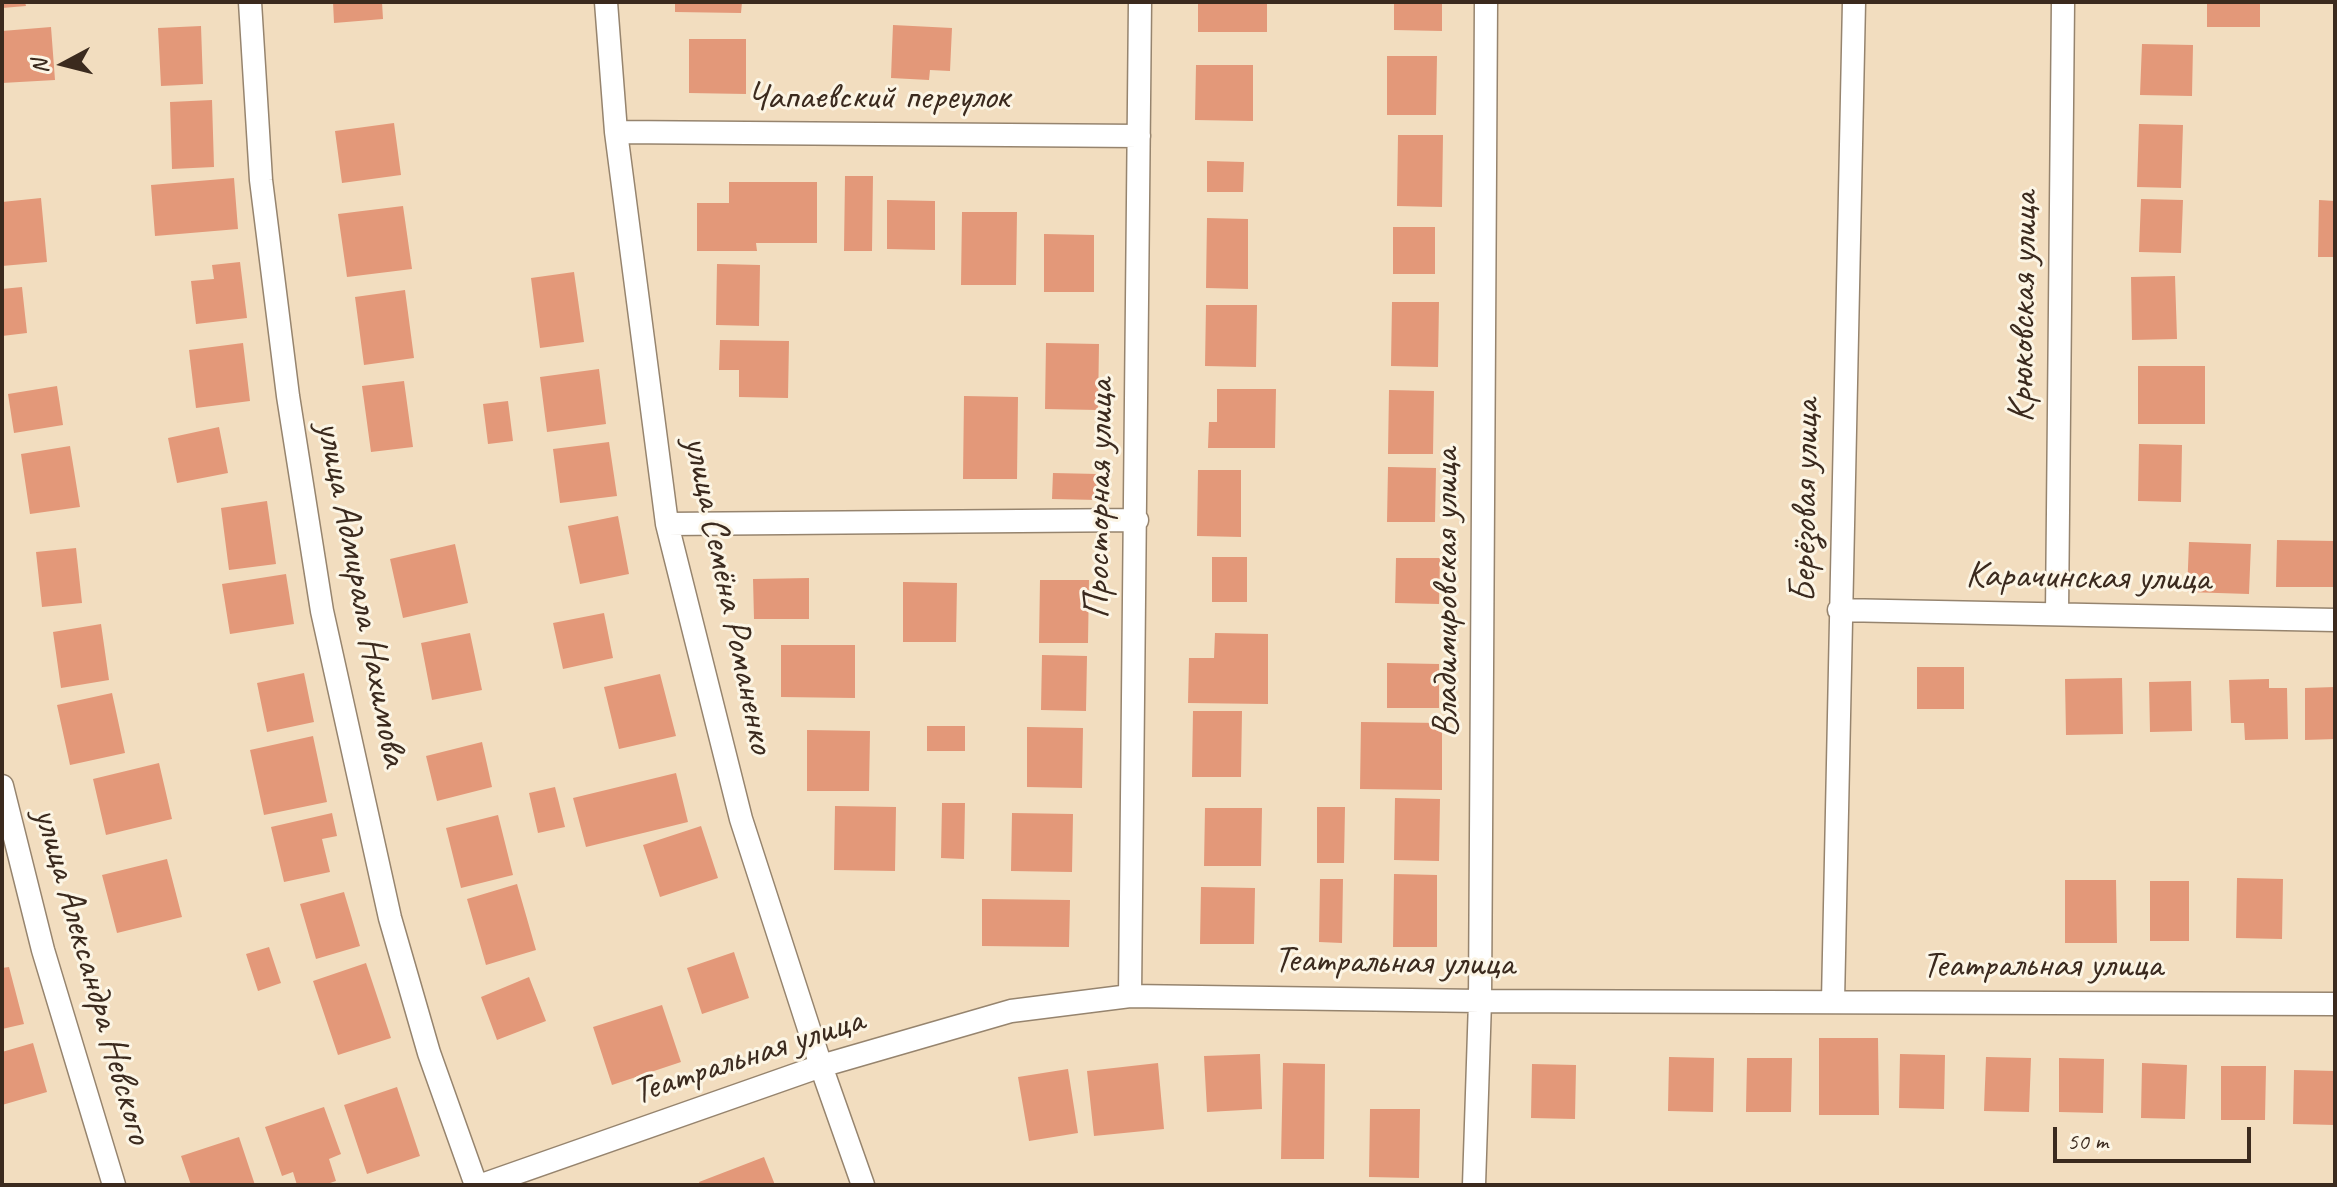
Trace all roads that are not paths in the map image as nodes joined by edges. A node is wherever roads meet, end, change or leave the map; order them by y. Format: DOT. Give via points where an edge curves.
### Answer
graph roads {
  1 [pos="250,2"];
  2 [pos="606,2"];
  3 [pos="1140,2"];
  4 [pos="1486,2"];
  5 [pos="1854,2"];
  6 [pos="2063,2"];
  7 [pos="616,132"];
  8 [pos="1139,136"];
  9 [pos="1137,520"];
  10 [pos="667,524"];
  11 [pos="1839,610"];
  12 [pos="2057,613"];
  13 [pos="2335,620"];
  14 [pos="2,786"];
  15 [pos="1130,996"];
  16 [pos="1480,1001"];
  17 [pos="1833,1001"];
  18 [pos="2335,1004"];
  19 [pos="821,1066"];
  20 [pos="114,1185"];
  21 [pos="479,1185"];
  22 [pos="863,1185"];
  23 [pos="1474,1185"];
  1 -- 21 [label="street, улица Адмирала Нахимова" via="261,180 322,611 390,918 429,1053"];
  2 -- 7 [label="street, улица Семёна Романенко"];
  3 -- 8 [label="street, Просторная улица"];
  4 -- 16 [label="street, Владимировская улица"];
  5 -- 11 [label="street, Берёзовая улица"];
  6 -- 12 [label="street, Крюковская улица"];
  7 -- 8 [label="street, Чапаевский переулок"];
  7 -- 10 [label="street, улица Семёна Романенко"];
  8 -- 9 [label="street, Просторная улица"];
  9 -- 10 [label="street"];
  9 -- 15 [label="street, Просторная улица"];
  10 -- 19 [label="street, улица Семёна Романенко" via="741,819"];
  11 -- 12 [label="street, Карачинская улица"];
  11 -- 17 [label="street, Берёзовая улица"];
  12 -- 13 [label="street, Карачинская улица"];
  14 -- 20 [label="street, улица Александра Невского" via="43,950"];
  15 -- 16 [label="street, Театральная улица"];
  15 -- 19 [label="street, Театральная улица" via="1011,1011"];
  16 -- 17 [label="street, Театральная улица"];
  16 -- 23 [label="street, Владимировская улица"];
  17 -- 18 [label="street, Театральная улица"];
  19 -- 21 [label="street, Театральная улица"];
  19 -- 22 [label="street, улица Семёна Романенко"];
}
